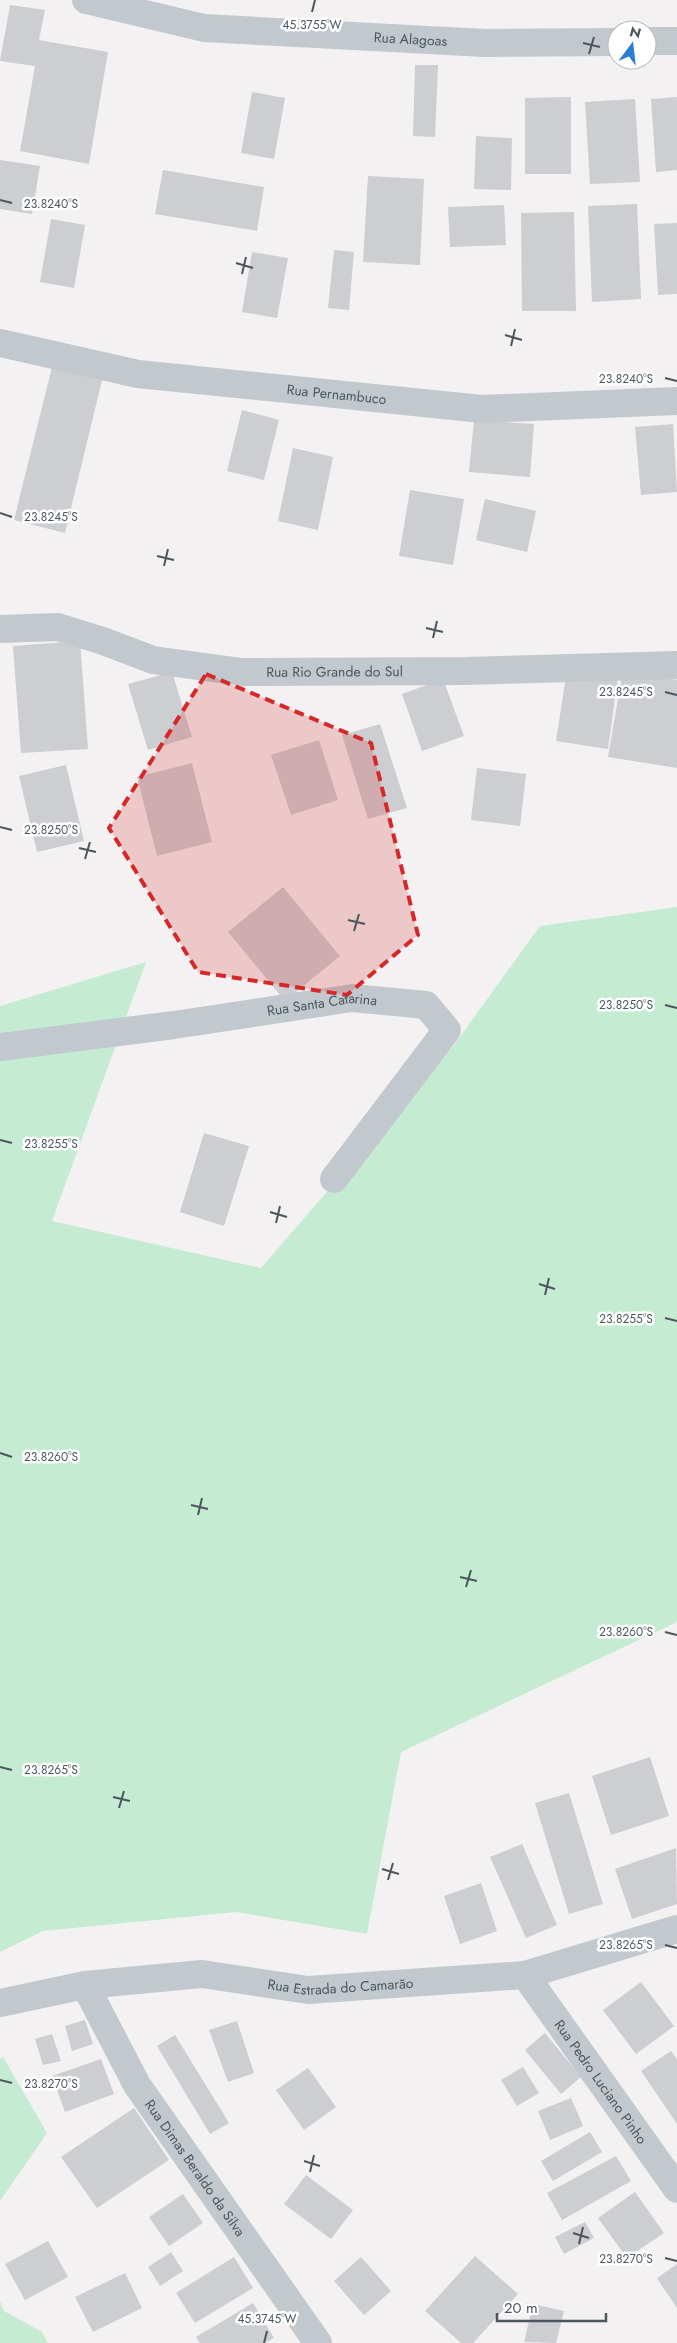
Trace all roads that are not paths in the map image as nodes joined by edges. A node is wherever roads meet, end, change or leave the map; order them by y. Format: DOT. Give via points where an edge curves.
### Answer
graph roads {
  1 [pos="86,0"];
  2 [pos="657,41"];
  3 [pos="677,41"];
  4 [pos="607,42"];
  5 [pos="0,343"];
  6 [pos="677,401"];
  7 [pos="0,629"];
  8 [pos="677,665"];
  9 [pos="0,1047"];
  10 [pos="334,1179"];
  11 [pos="677,1929"];
  12 [pos="525,1975"];
  13 [pos="86,1985"];
  14 [pos="0,2003"];
  15 [pos="677,2189"];
  16 [pos="318,2343"];
  1 -- 4 [label="street, Rua Alagoas" via="204,28 485,43"];
  2 -- 3 [label="street"];
  5 -- 6 [label="street, Rua Pernambuco" via="138,374 482,409"];
  7 -- 8 [label="street, Rua Rio Grande do Sul" via="58,627 153,660 242,672 466,671"];
  9 -- 10 [label="street, Rua Santa Catarina" via="352,998 426,1005 447,1030"];
  11 -- 12 [label="street, Rua Estrada do Camarão"];
  12 -- 13 [label="street, Rua Estrada do Camarão" via="308,1990 202,1974"];
  12 -- 15 [label="street, Rua Pedro Luciano Pinho"];
  13 -- 14 [label="street, Rua Estrada do Camarão"];
  13 -- 16 [label="street, Rua Dimas Beraldo da Silva" via="137,2085"];
}
